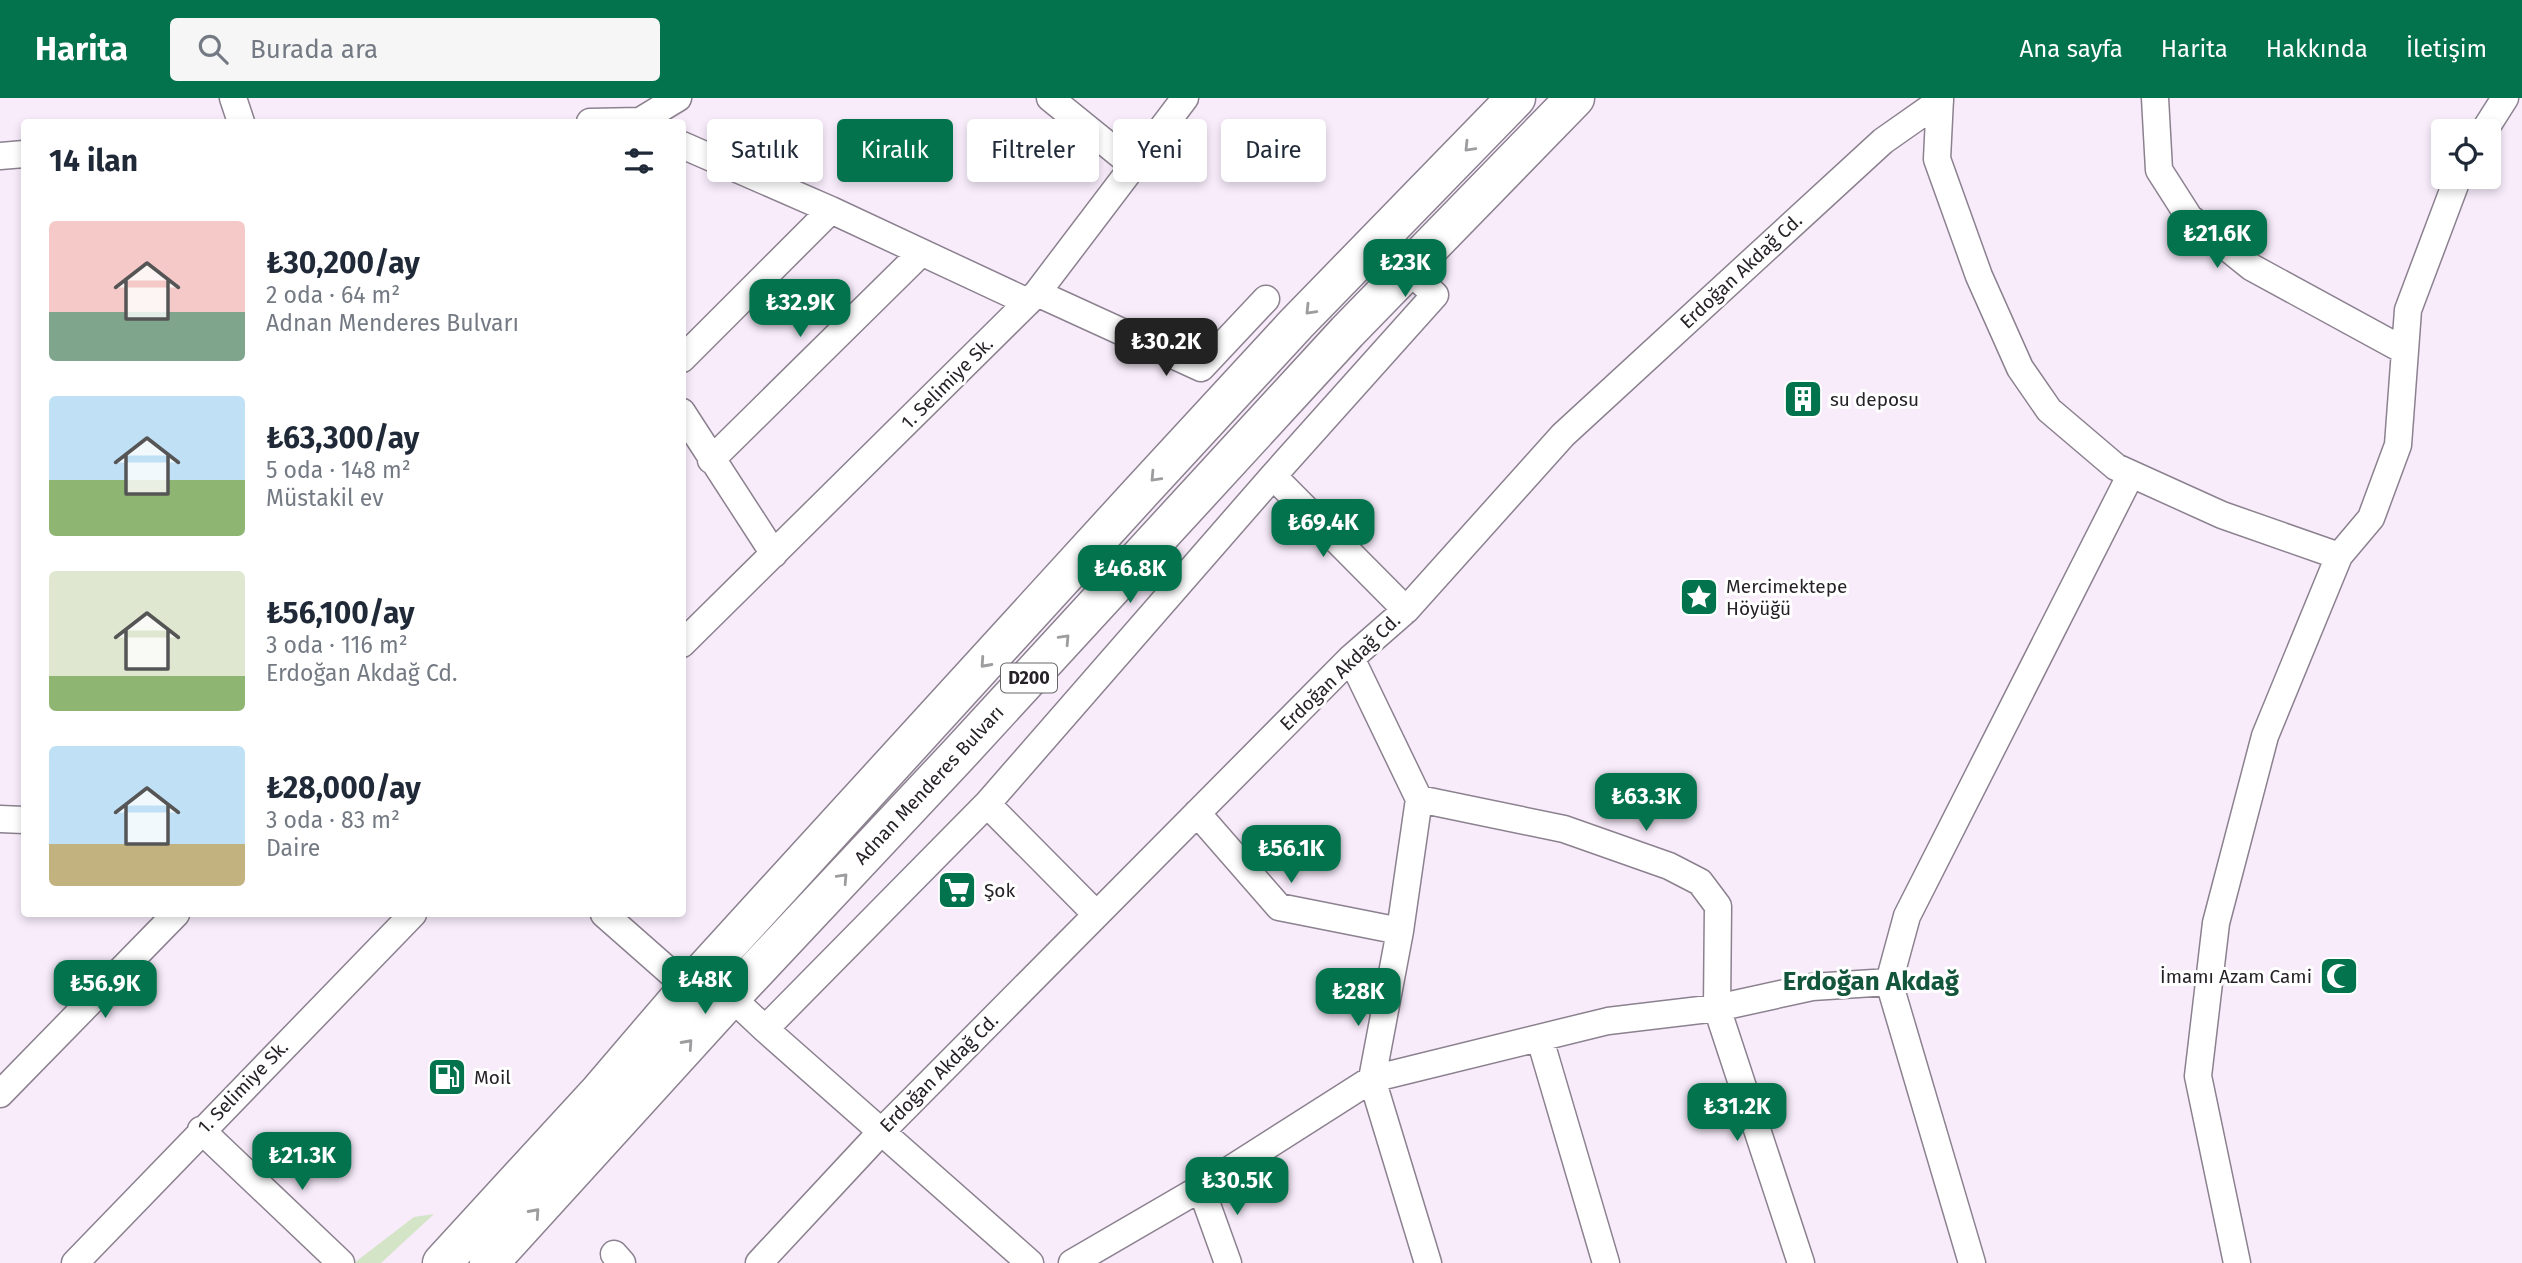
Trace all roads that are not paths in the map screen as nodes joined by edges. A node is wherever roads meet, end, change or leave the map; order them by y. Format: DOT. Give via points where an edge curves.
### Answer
graph roads {
  1 [pos="233,98"];
  2 [pos="678,98"];
  3 [pos="1050,98"];
  4 [pos="1185,98"];
  5 [pos="1516,98"];
  6 [pos="1575,98"];
  7 [pos="2155,98"];
  8 [pos="2505,98"];
  9 [pos="1940,100"];
  10 [pos="240,119"];
  11 [pos="646,119"];
  12 [pos="1169,119"];
  13 [pos="2492,119"];
  14 [pos="686,147"];
  15 [pos="1113,149"];
  16 [pos="21,154"];
  17 [pos="0,156"];
  18 [pos="1122,182"];
  19 [pos="2453,189"];
  20 [pos="831,210"];
  21 [pos="922,253"];
  22 [pos="1408,269"];
  23 [pos="1032,298"];
  24 [pos="1266,299"];
  25 [pos="2404,351"];
  26 [pos="686,355"];
  27 [pos="686,419"];
  28 [pos="711,460"];
  29 [pos="2131,474"];
  30 [pos="1273,476"];
  31 [pos="774,554"];
  32 [pos="2339,556"];
  33 [pos="1406,610"];
  34 [pos="686,640"];
  35 [pos="1350,658"];
  36 [pos="1419,799"];
  37 [pos="987,804"];
  38 [pos="1197,813"];
  39 [pos="1096,914"];
  40 [pos="173,917"];
  41 [pos="410,917"];
  42 [pos="607,917"];
  43 [pos="1401,931"];
  44 [pos="1889,982"];
  45 [pos="688,988"];
  46 [pos="731,997"];
  47 [pos="1717,1008"];
  48 [pos="765,1029"];
  49 [pos="1540,1039"];
  50 [pos="5,1077"];
  51 [pos="1373,1079"];
  52 [pos="201,1130"];
  53 [pos="881,1132"];
  54 [pos="1201,1188"];
  55 [pos="75,1263"];
  56 [pos="341,1263"];
  57 [pos="442,1263"];
  58 [pos="489,1263"];
  59 [pos="759,1263"];
  60 [pos="1030,1263"];
  61 [pos="1072,1263"];
  62 [pos="1228,1263"];
  63 [pos="1428,1263"];
  64 [pos="1605,1263"];
  65 [pos="1801,1263"];
  66 [pos="1972,1263"];
  67 [pos="2237,1263"];
  1 -- 10 [label="street"];
  2 -- 11 [label="street"];
  3 -- 15 [label="street"];
  4 -- 12 [label="street, 1. Selimiye Sk."];
  5 -- 45 [label="highway, Adnan Menderes Bulvarı / D200, one-way" via="1296,324"];
  6 -- 22 [label="highway, Adnan Menderes Bulvarı / D200"];
  7 -- 25 [label="street" via="2159,170 2189,217 2251,267"];
  8 -- 13 [label="street"];
  9 -- 29 [label="street" via="1937,159 1979,276 2020,368 2049,410 2116,467"];
  9 -- 33 [label="street, Erdoğan Akdağ Cd." via="1883,141 1563,435"];
  14 -- 20 [label="street"];
  16 -- 17 [label="street"];
  18 -- 23 [label="street, 1. Selimiye Sk."];
  19 -- 25 [label="street" via="2408,310"];
  20 -- 21 [label="street"];
  20 -- 26 [label="street"];
  21 -- 23 [label="street"];
  21 -- 28 [label="street"];
  22 -- 30 [label="street" via="1435,295"];
  46 -- 22 [label="highway, Adnan Menderes Bulvarı / D200, one-way"];
  23 -- 24 [label="street" via="1201,368"];
  23 -- 31 [label="street, 1. Selimiye Sk."];
  25 -- 32 [label="street" via="2398,445 2371,517"];
  27 -- 28 [label="street"];
  28 -- 31 [label="street"];
  29 -- 32 [label="street" via="2222,515"];
  29 -- 44 [label="street" via="1907,916"];
  30 -- 33 [label="street"];
  30 -- 37 [label="street"];
  31 -- 34 [label="street, 1. Selimiye Sk."];
  32 -- 67 [label="street" via="2265,736 2216,923 2198,1076"];
  33 -- 35 [label="street, Erdoğan Akdağ Cd."];
  35 -- 36 [label="street"];
  35 -- 38 [label="street, Erdoğan Akdağ Cd."];
  36 -- 43 [label="street"];
  36 -- 47 [label="street" via="1564,829 1669,866 1700,882 1718,906"];
  37 -- 39 [label="street"];
  37 -- 48 [label="street"];
  38 -- 39 [label="street, Erdoğan Akdağ Cd."];
  38 -- 43 [label="street" via="1279,906"];
  39 -- 53 [label="street, Erdoğan Akdağ Cd."];
  40 -- 50 [label="street"];
  41 -- 52 [label="street, 1. Selimiye Sk."];
  42 -- 45 [label="street"];
  43 -- 51 [label="street"];
  44 -- 47 [label="street" via="1812,987"];
  44 -- 66 [label="street"];
  45 -- 46 [label="street"];
  45 -- 57 [label="highway, Adnan Menderes Bulvarı / D200"];
  46 -- 48 [label="street"];
  58 -- 46 [label="highway, Adnan Menderes Bulvarı / D200, one-way"];
  47 -- 49 [label="street" via="1608,1020"];
  47 -- 65 [label="street"];
  48 -- 53 [label="street"];
  49 -- 51 [label="street"];
  49 -- 64 [label="street"];
  51 -- 54 [label="street"];
  51 -- 63 [label="street"];
  52 -- 55 [label="street, 1. Selimiye Sk."];
  52 -- 56 [label="street"];
  53 -- 59 [label="street, Erdoğan Akdağ Cd."];
  53 -- 60 [label="street"];
  54 -- 61 [label="street"];
  54 -- 62 [label="street"];
}
